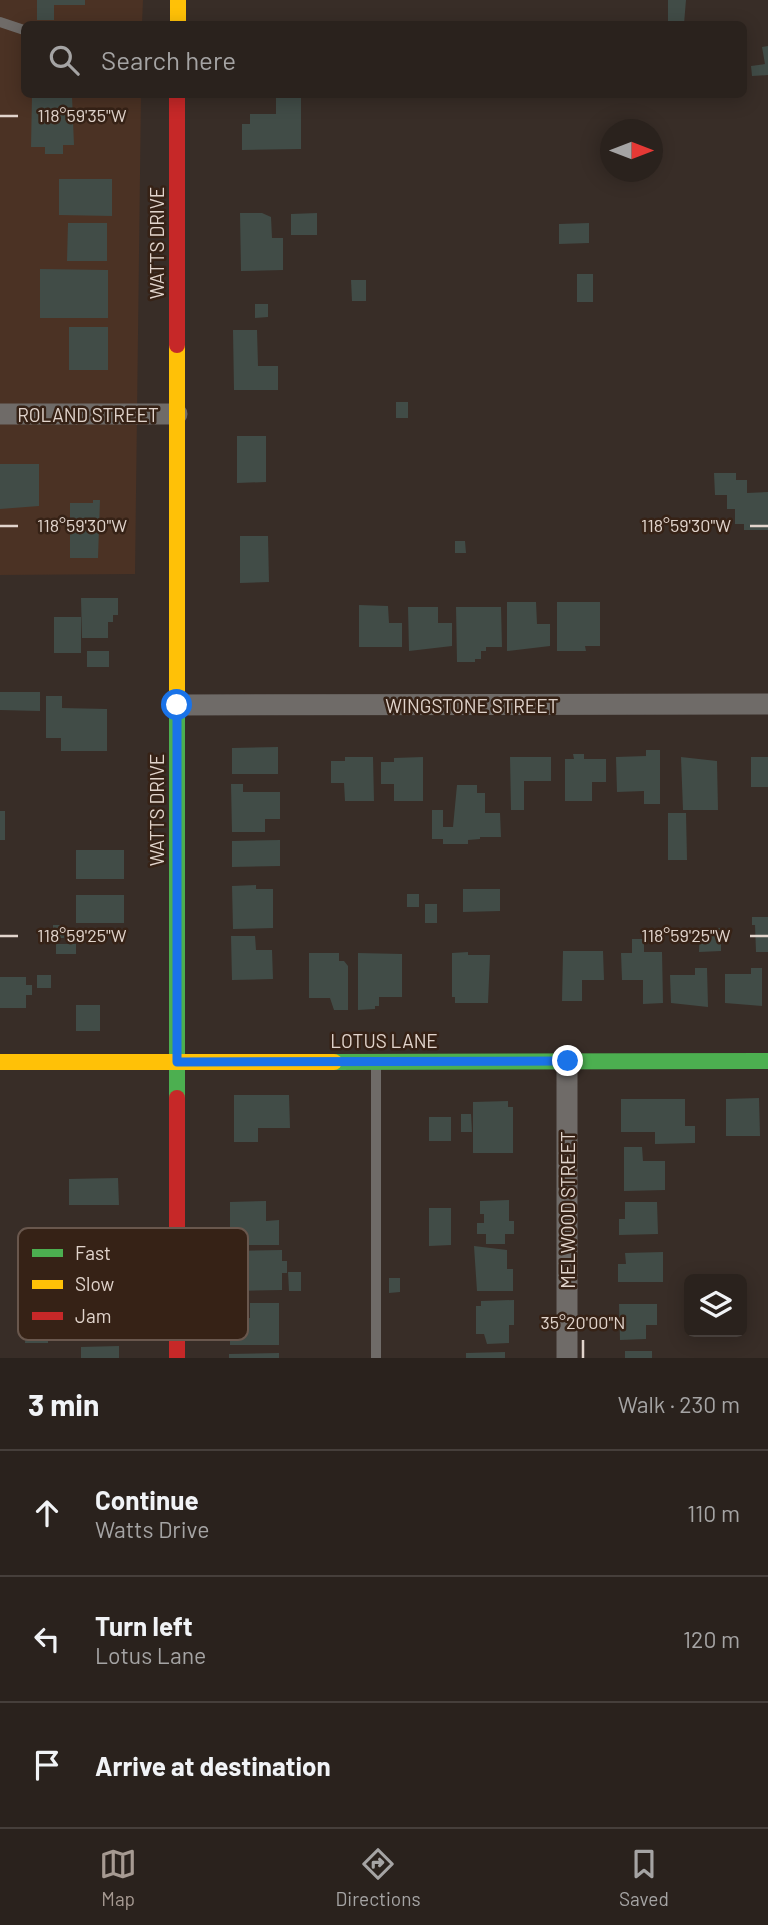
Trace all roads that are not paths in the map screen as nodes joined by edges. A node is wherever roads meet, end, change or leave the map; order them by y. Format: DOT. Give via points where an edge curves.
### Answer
graph roads {
  1 [pos="178,0"];
  2 [pos="178,21"];
  3 [pos="0,22"];
  4 [pos="21,29"];
  5 [pos="177,98"];
  6 [pos="0,414"];
  7 [pos="177,414"];
  8 [pos="768,704"];
  9 [pos="177,705"];
  10 [pos="376,1061"];
  11 [pos="568,1061"];
  12 [pos="768,1061"];
  13 [pos="0,1062"];
  14 [pos="177,1062"];
  15 [pos="177,1228"];
  16 [pos="177,1340"];
  17 [pos="177,1358"];
  18 [pos="376,1358"];
  19 [pos="568,1358"];
  1 -- 2 [label="street"];
  3 -- 4 [label="lane"];
  5 -- 7 [label="street, WATTS DRIVE"];
  6 -- 7 [label="street, ROLAND STREET"];
  7 -- 9 [label="street, WATTS DRIVE"];
  8 -- 9 [label="street, WINGSTONE STREET"];
  9 -- 14 [label="street, WATTS DRIVE"];
  10 -- 11 [label="street, LOTUS LANE"];
  10 -- 14 [label="street, LOTUS LANE"];
  10 -- 18 [label="lane"];
  11 -- 12 [label="street, LOTUS LANE"];
  11 -- 19 [label="street, MELWOOD STREET"];
  13 -- 14 [label="street, LOTUS LANE"];
  14 -- 15 [label="street, WATTS DRIVE"];
  16 -- 17 [label="street, WATTS DRIVE"];
}
